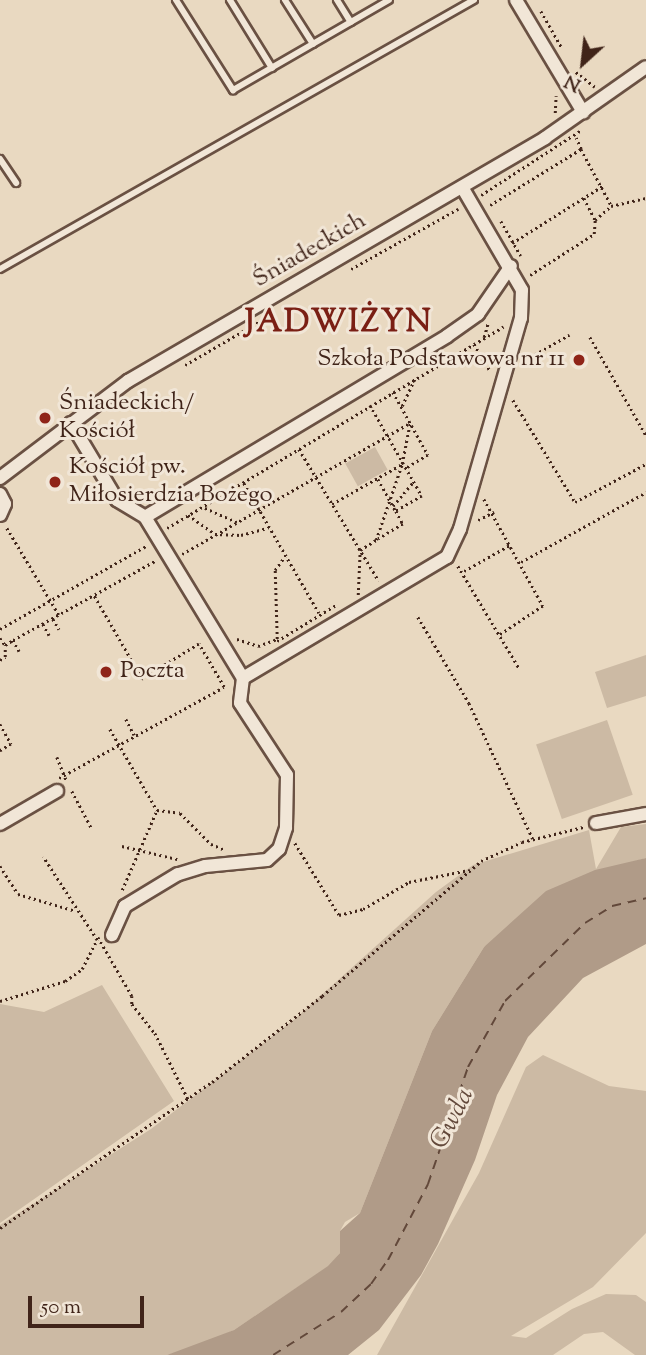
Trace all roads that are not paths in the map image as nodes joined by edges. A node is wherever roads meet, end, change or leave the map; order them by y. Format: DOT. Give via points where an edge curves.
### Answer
graph roads {
  1 [pos="176,0"];
  2 [pos="230,0"];
  3 [pos="285,0"];
  4 [pos="337,0"];
  5 [pos="389,0"];
  6 [pos="474,0"];
  7 [pos="518,1"];
  8 [pos="351,22"];
  9 [pos="313,44"];
  10 [pos="646,67"];
  11 [pos="272,68"];
  12 [pos="583,112"];
  13 [pos="0,159"];
  14 [pos="16,183"];
  15 [pos="463,187"];
  16 [pos="511,266"];
  17 [pos="0,269"];
  18 [pos="71,423"];
  19 [pos="0,478"];
  20 [pos="0,494"];
  21 [pos="0,515"];
  22 [pos="145,517"];
  23 [pos="243,678"];
  24 [pos="57,785"];
  25 [pos="646,814"];
  26 [pos="596,823"];
  27 [pos="0,824"];
  28 [pos="107,932"];
  1 -- 11 [label="lane" via="233,90"];
  2 -- 11 [label="lane"];
  3 -- 9 [label="lane"];
  4 -- 8 [label="lane"];
  5 -- 8 [label="lane"];
  6 -- 17 [label="lane"];
  7 -- 12 [label="street"];
  8 -- 9 [label="lane"];
  9 -- 11 [label="lane"];
  10 -- 12 [label="street, Śniadeckich"];
  12 -- 15 [label="street, Śniadeckich"];
  13 -- 14 [label="lane"];
  15 -- 16 [label="street"];
  15 -- 18 [label="street, Śniadeckich" via="128,381"];
  16 -- 22 [label="street" via="478,314 447,336"];
  16 -- 23 [label="street" via="519,280 521,318 506,393 447,557"];
  18 -- 19 [label="street, Śniadeckich"];
  18 -- 22 [label="street" via="117,500"];
  20 -- 21 [label="street" via="5,503"];
  22 -- 23 [label="street"];
  23 -- 28 [label="street" via="240,703 287,775 286,828 279,849 267,860 205,866 138,895"];
  24 -- 27 [label="street"];
  25 -- 26 [label="street"];
}
